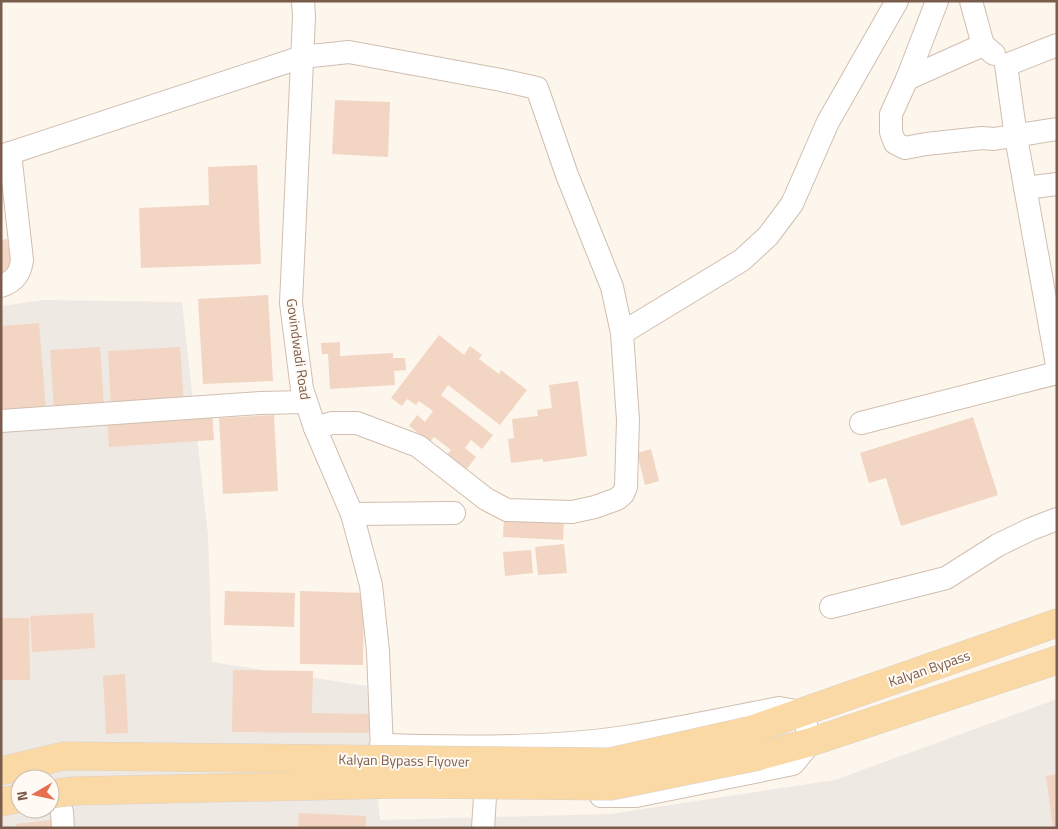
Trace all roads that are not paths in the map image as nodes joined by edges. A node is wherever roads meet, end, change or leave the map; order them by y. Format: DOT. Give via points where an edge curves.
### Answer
graph roads {
  1 [pos="302,1"];
  2 [pos="897,1"];
  3 [pos="937,1"];
  4 [pos="971,1"];
  5 [pos="983,45"];
  6 [pos="1057,45"];
  7 [pos="302,57"];
  8 [pos="1006,65"];
  9 [pos="908,79"];
  10 [pos="1057,129"];
  11 [pos="1016,136"];
  12 [pos="6,154"];
  13 [pos="1057,184"];
  14 [pos="1025,188"];
  15 [pos="9,210"];
  16 [pos="1048,264"];
  17 [pos="1,286"];
  18 [pos="622,333"];
  19 [pos="1057,365"];
  20 [pos="1057,373"];
  21 [pos="306,402"];
  22 [pos="1,422"];
  23 [pos="861,424"];
  24 [pos="315,428"];
  25 [pos="454,513"];
  26 [pos="352,514"];
  27 [pos="1057,519"];
  28 [pos="831,607"];
  29 [pos="1057,623"];
  30 [pos="1057,660"];
  31 [pos="802,712"];
  32 [pos="811,742"];
  33 [pos="382,745"];
  34 [pos="1,771"];
  35 [pos="485,798"];
  36 [pos="60,808"];
  37 [pos="483,828"];
  1 -- 7 [label="street, Govindwadi Road"];
  2 -- 18 [label="street" via="828,122 792,204 768,236 742,260"];
  3 -- 9 [label="street"];
  4 -- 5 [label="street"];
  5 -- 8 [label="street"];
  5 -- 9 [label="street"];
  6 -- 8 [label="street"];
  7 -- 12 [label="street"];
  7 -- 18 [label="street" via="349,52 537,88 567,176 612,287"];
  7 -- 21 [label="street, Govindwadi Road" via="290,303"];
  8 -- 11 [label="street"];
  9 -- 11 [label="street" via="891,114 891,132 900,146"];
  10 -- 11 [label="street"];
  11 -- 14 [label="street"];
  12 -- 15 [label="street"];
  13 -- 14 [label="street"];
  14 -- 16 [label="street"];
  15 -- 17 [label="street" via="22,260 20,272 12,282"];
  16 -- 19 [label="street"];
  18 -- 24 [label="street" via="628,420 626,487 616,499 595,507 572,512 507,510 486,499 418,446 357,423 332,423"];
  20 -- 23 [label="street"];
  21 -- 22 [label="street"];
  21 -- 24 [label="street, Govindwadi Road"];
  24 -- 26 [label="street, Govindwadi Road"];
  25 -- 26 [label="street"];
  26 -- 33 [label="street, Govindwadi Road" via="371,585"];
  27 -- 28 [label="street" via="998,545 946,578"];
  29 -- 31 [label="main road, Kalyan Bypass"];
  30 -- 32 [label="main road"];
  31 -- 32 [label="street"];
  31 -- 33 [label="street" via="779,708 624,737 544,745"];
  31 -- 34 [label="main road, Kalyan Bypass Flyover, bridge" via="748,730 610,762 64,756"];
  32 -- 35 [label="street" via="793,764 636,796"];
  32 -- 36 [label="main road, Kalyan Bypass Flyover, bridge" via="759,756 611,786 392,784 74,791"];
  33 -- 35 [label="street, Govindwadi Road" via="384,796"];
  35 -- 37 [label="street"];
}
